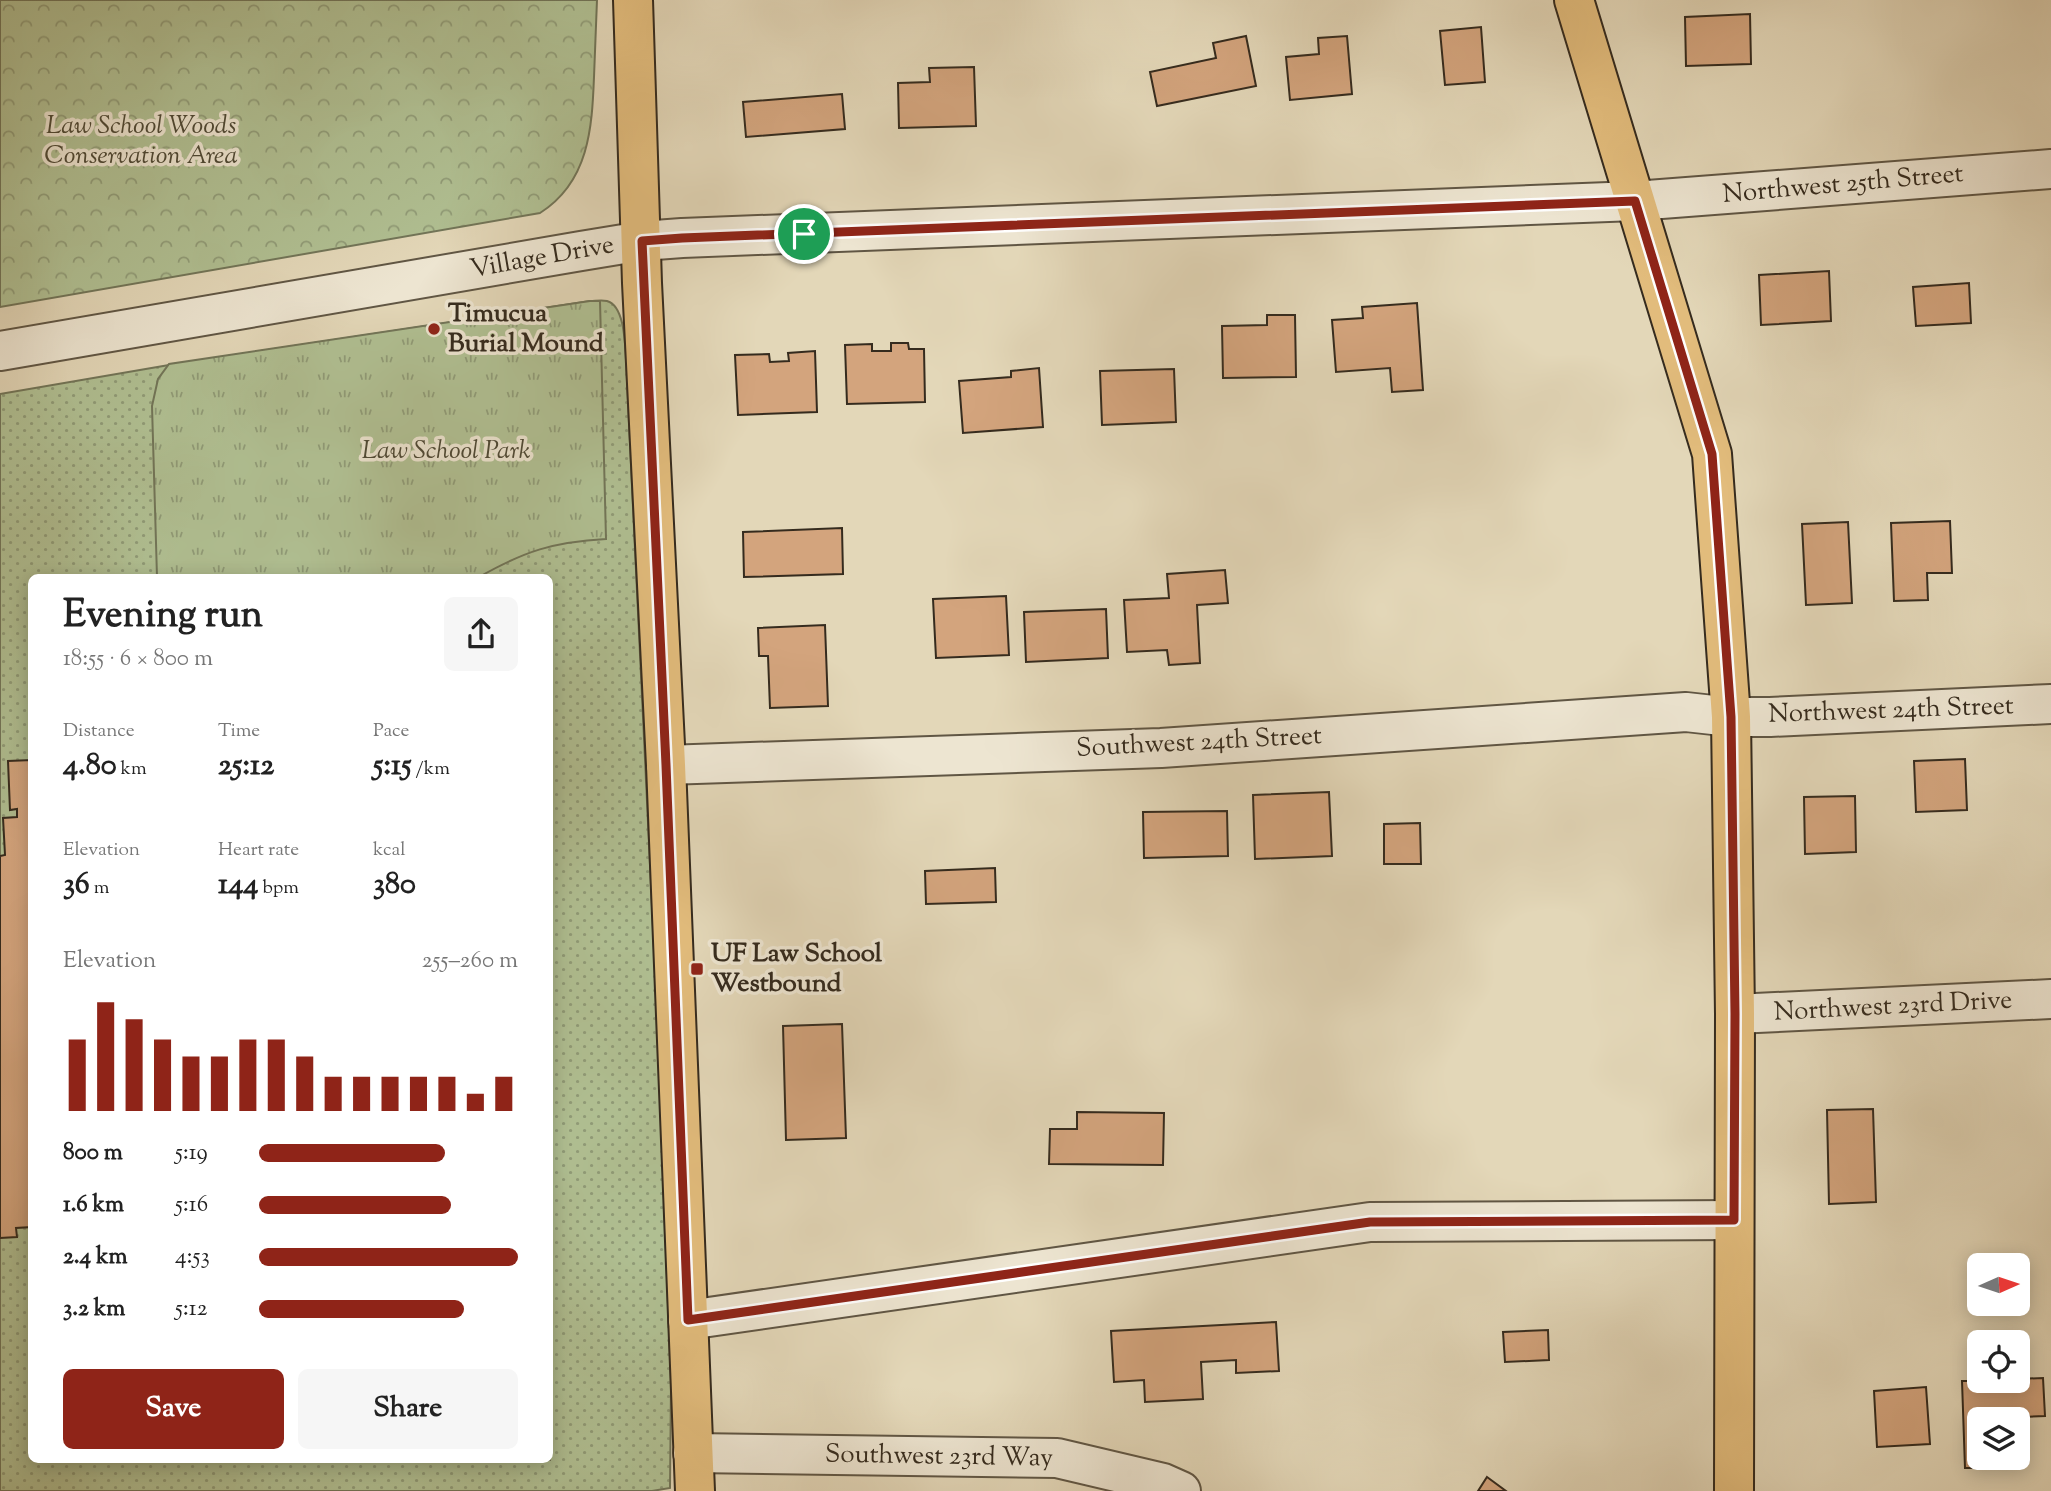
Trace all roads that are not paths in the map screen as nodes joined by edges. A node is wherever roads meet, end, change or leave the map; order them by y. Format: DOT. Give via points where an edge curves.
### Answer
graph roads {
  1 [pos="633,0"];
  2 [pos="1574,0"];
  3 [pos="2051,169"];
  4 [pos="1635,201"];
  5 [pos="642,241"];
  6 [pos="0,351"];
  7 [pos="2051,704"];
  8 [pos="1731,717"];
  9 [pos="666,765"];
  10 [pos="2051,999"];
  11 [pos="1735,1014"];
  12 [pos="1734,1220"];
  13 [pos="688,1320"];
  14 [pos="693,1453"];
  15 [pos="695,1491"];
  16 [pos="1181,1491"];
  17 [pos="1734,1491"];
  1 -- 5 [label="main road"];
  2 -- 4 [label="main road"];
  3 -- 4 [label="street, Northwest 25th Street"];
  4 -- 5 [label="street, Village Drive"];
  4 -- 8 [label="main road" via="1712,454"];
  5 -- 6 [label="street, Village Drive"];
  5 -- 9 [label="main road"];
  7 -- 8 [label="street, Northwest 24th Street"];
  8 -- 9 [label="street, Southwest 24th Street" via="1686,712 1161,748"];
  8 -- 11 [label="main road"];
  9 -- 13 [label="main road"];
  10 -- 11 [label="street, Northwest 23rd Drive"];
  11 -- 12 [label="main road"];
  12 -- 13 [label="street" via="1370,1222"];
  12 -- 17 [label="main road"];
  13 -- 14 [label="main road"];
  14 -- 15 [label="main road"];
  14 -- 16 [label="street, Southwest 23rd Way" via="1057,1458"];
}
